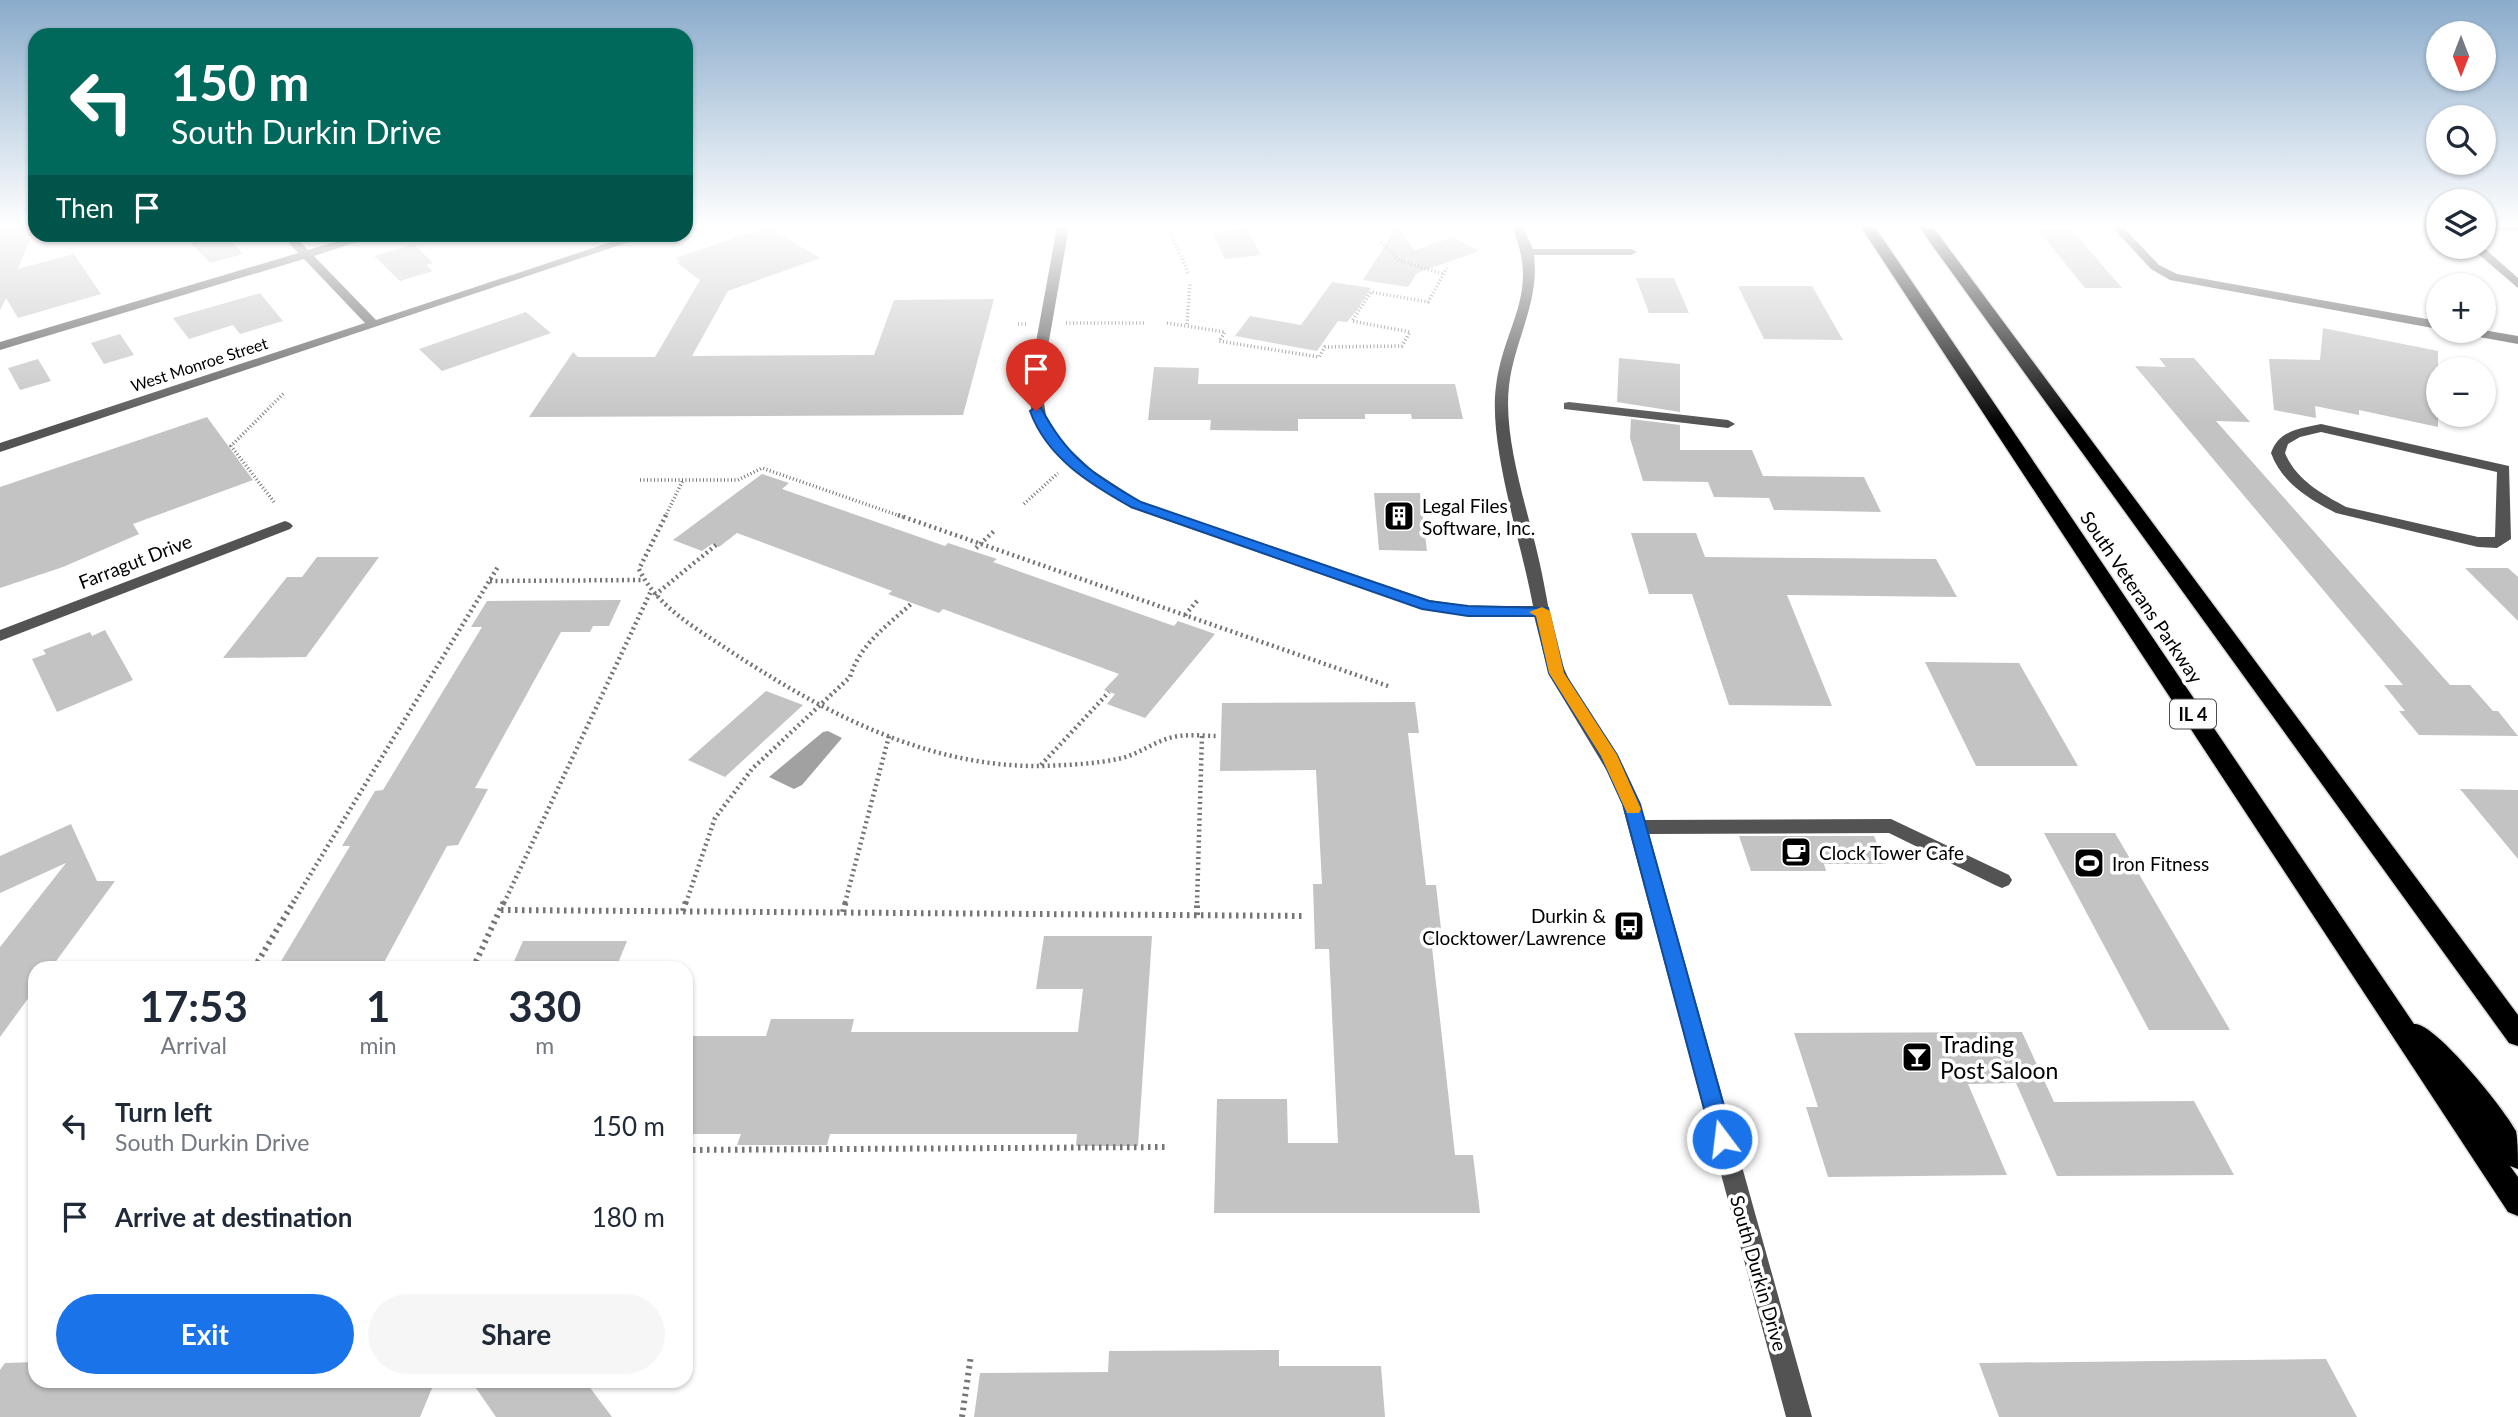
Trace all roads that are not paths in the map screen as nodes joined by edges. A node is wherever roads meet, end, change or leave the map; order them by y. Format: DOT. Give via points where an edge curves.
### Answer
graph roads {
  1 [pos="180,293"];
  2 [pos="343,293"];
  3 [pos="470,293"];
  4 [pos="1051,293"];
  5 [pos="1529,293"];
  6 [pos="1912,293"];
  7 [pos="1974,293"];
  8 [pos="2261,293"];
  9 [pos="2426,323"];
  10 [pos="374,325"];
  11 [pos="2496,336"];
  12 [pos="2518,340"];
  13 [pos="0,346"];
  14 [pos="1569,406"];
  15 [pos="1728,424"];
  16 [pos="0,448"];
  17 [pos="2511,470"];
  18 [pos="285,526"];
  19 [pos="1542,611"];
  20 [pos="0,636"];
  21 [pos="1638,827"];
  22 [pos="2003,880"];
  23 [pos="2376,989"];
  24 [pos="2518,1035"];
  25 [pos="2518,1156"];
  26 [pos="2518,1202"];
  27 [pos="1799,1417"];
  1 -- 13 [label="street"];
  2 -- 10 [label="street"];
  3 -- 10 [label="street, West Monroe Street"];
  4 -- 19 [label="street" via="1033,396 1042,426 1067,459 1094,481 1136,505 1427,605 1468,611"];
  5 -- 19 [label="street, South Durkin Drive" via="1506,360 1502,393"];
  6 -- 23 [label="highway, South Veterans Parkway / IL 4"];
  7 -- 24 [label="highway"];
  8 -- 9 [label="street"];
  10 -- 16 [label="street, West Monroe Street"];
  11 -- 12 [label="street"];
  14 -- 15 [label="street"];
  17 -- 17 [label="street" via="2321,428 2297,431 2277,449 2282,468 2306,492 2341,510 2478,542 2503,539"];
  18 -- 20 [label="street, Farragut Drive"];
  19 -- 21 [label="street, South Durkin Drive" via="1557,673 1609,755"];
  21 -- 22 [label="street" via="1891,826"];
  21 -- 27 [label="street, South Durkin Drive"];
  23 -- 25 [label="highway" via="2467,1086"];
  23 -- 26 [label="highway, South Veterans Parkway / IL 4"];
}
